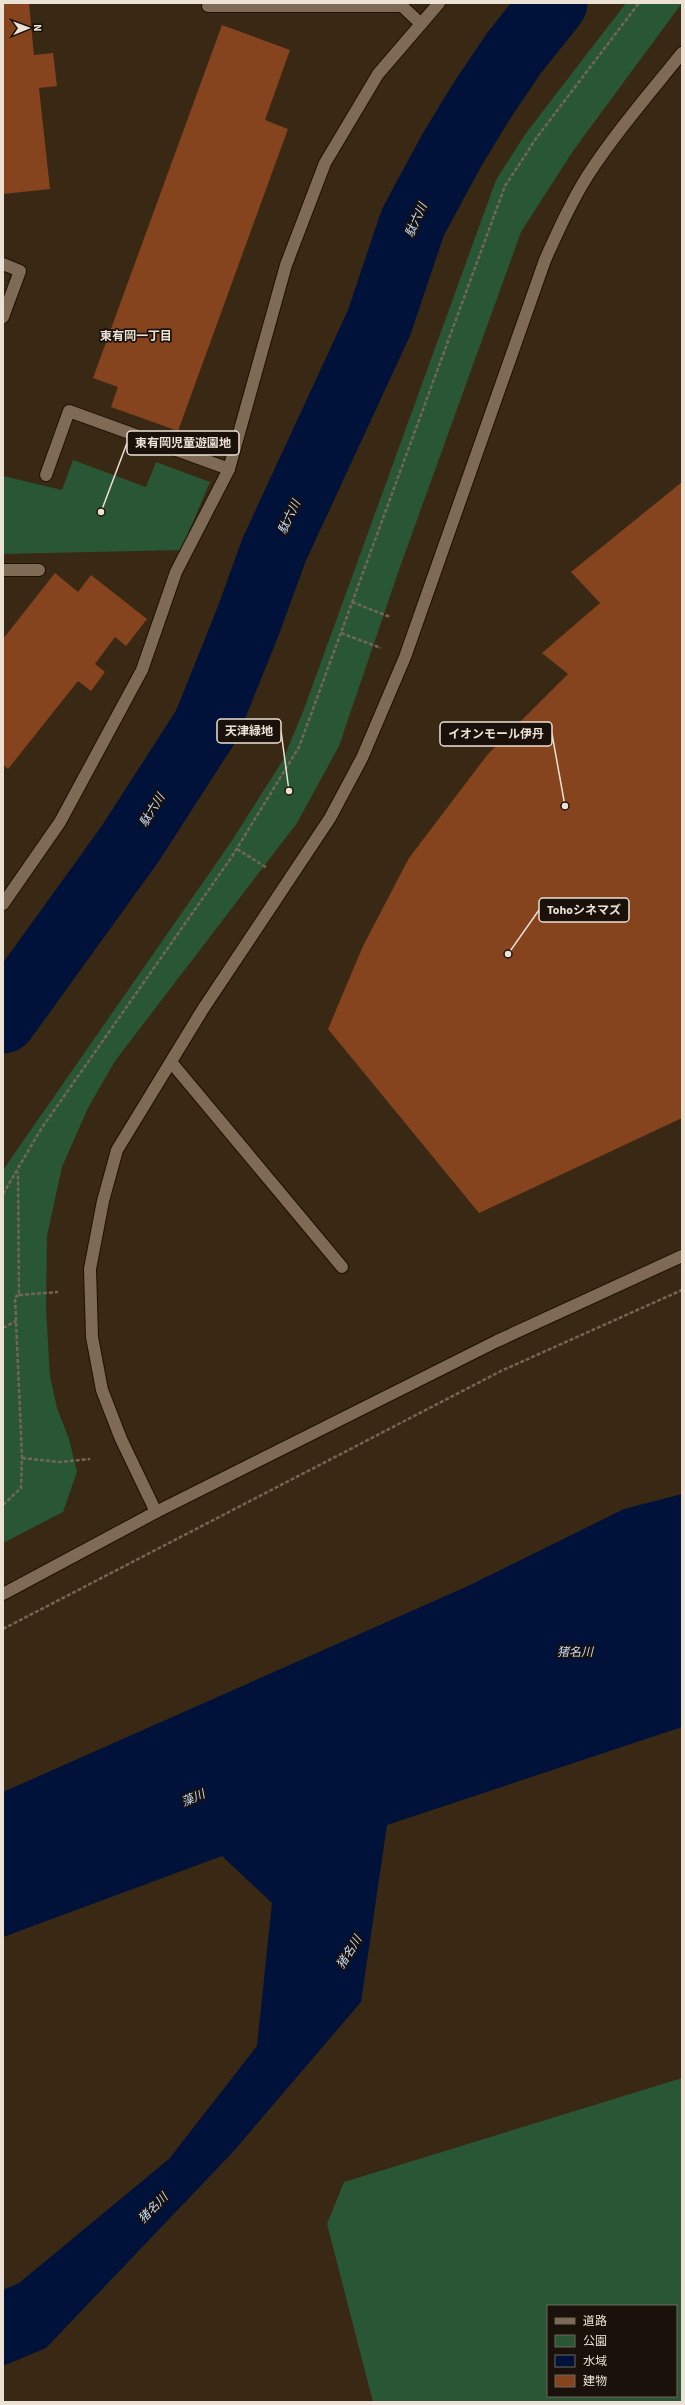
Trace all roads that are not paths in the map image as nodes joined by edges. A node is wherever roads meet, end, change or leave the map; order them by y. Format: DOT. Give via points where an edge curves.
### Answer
graph roads {
  1 [pos="439,3"];
  2 [pos="208,6"];
  3 [pos="421,24"];
  4 [pos="682,54"];
  5 [pos="3,264"];
  6 [pos="3,317"];
  7 [pos="229,469"];
  8 [pos="46,475"];
  9 [pos="3,570"];
  10 [pos="39,570"];
  11 [pos="3,904"];
  12 [pos="171,1062"];
  13 [pos="682,1256"];
  14 [pos="342,1267"];
  15 [pos="156,1512"];
  16 [pos="3,1594"];
  1 -- 3 [label="street"];
  2 -- 3 [label="street" via="402,6"];
  3 -- 7 [label="street" via="378,74 325,163 286,265"];
  4 -- 12 [label="street" via="588,176 567,212 545,260 405,658 362,758 330,818 203,1009"];
  5 -- 6 [label="street" via="20,271"];
  7 -- 8 [label="street" via="69,411"];
  7 -- 11 [label="street" via="176,572 142,670 60,822"];
  9 -- 10 [label="street"];
  12 -- 14 [label="street"];
  12 -- 15 [label="street" via="117,1150 103,1201 90,1269 92,1337 102,1390 121,1439"];
  13 -- 15 [label="street" via="496,1341"];
  15 -- 16 [label="street"];
}
